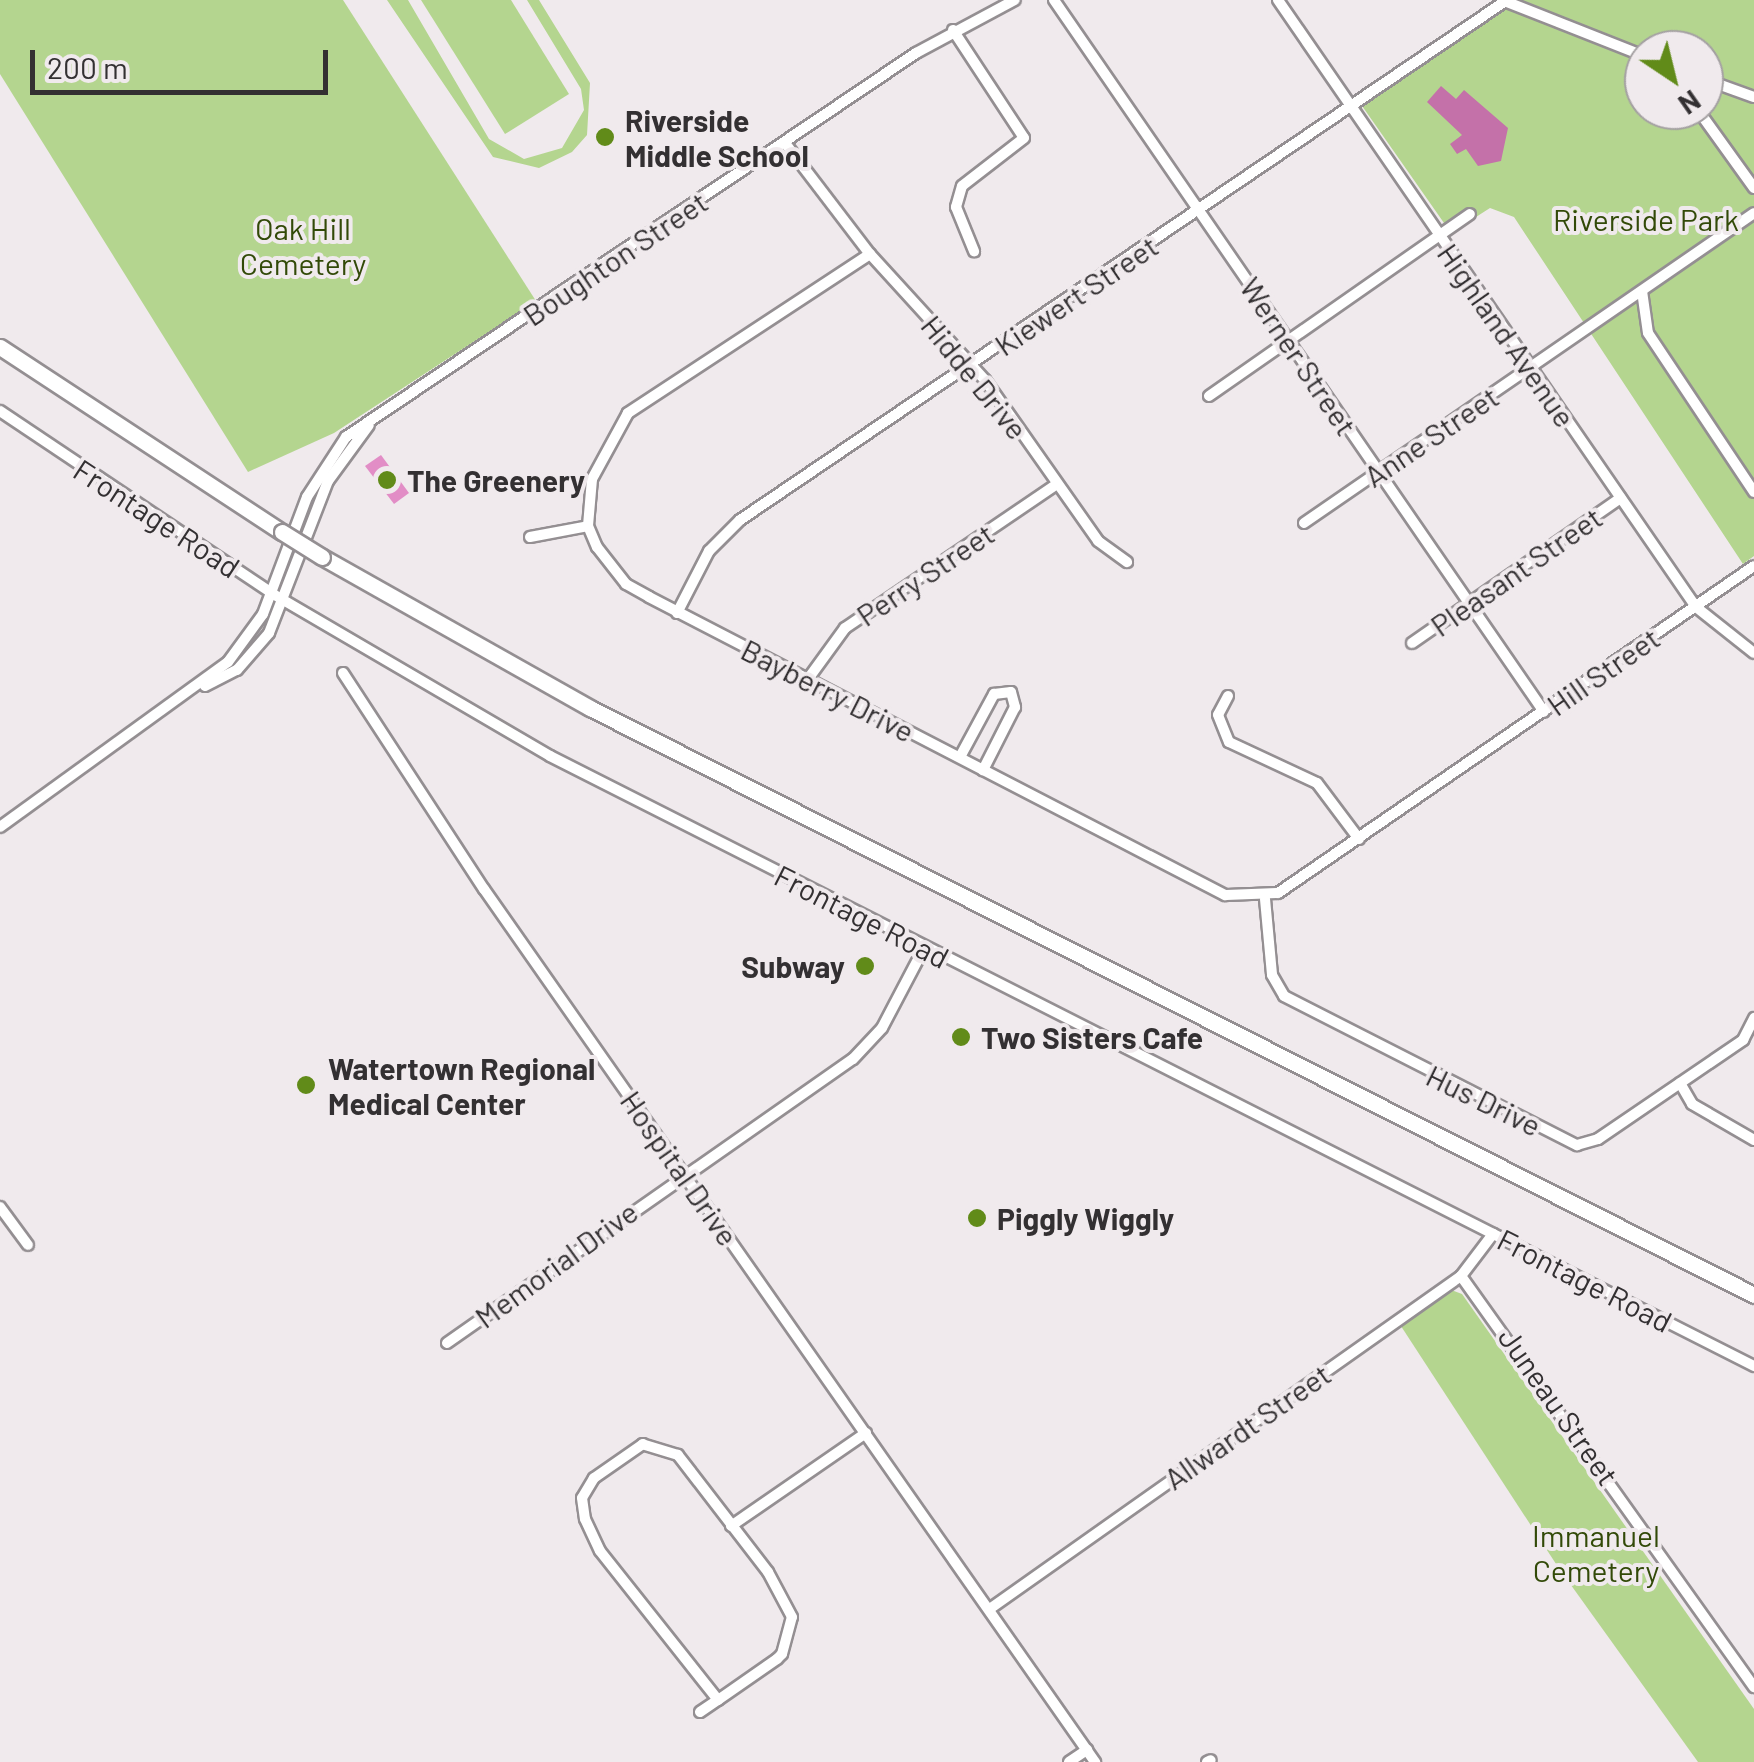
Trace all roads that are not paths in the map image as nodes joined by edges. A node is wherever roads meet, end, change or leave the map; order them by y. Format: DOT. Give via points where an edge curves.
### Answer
graph roads {
  1 [pos="1015,0"];
  2 [pos="1054,0"];
  3 [pos="1278,0"];
  4 [pos="1503,1"];
  5 [pos="954,30"];
  6 [pos="1624,48"];
  7 [pos="1724,86"];
  8 [pos="1754,96"];
  9 [pos="1351,106"];
  10 [pos="1712,130"];
  11 [pos="786,143"];
  12 [pos="1754,188"];
  13 [pos="1201,211"];
  14 [pos="1754,213"];
  15 [pos="1470,214"];
  16 [pos="1438,234"];
  17 [pos="974,251"];
  18 [pos="870,254"];
  19 [pos="1642,291"];
  20 [pos="1285,337"];
  21 [pos="0,347"];
  22 [pos="972,364"];
  23 [pos="1531,368"];
  24 [pos="1210,396"];
  25 [pos="0,411"];
  26 [pos="370,424"];
  27 [pos="1378,472"];
  28 [pos="1057,484"];
  29 [pos="1754,492"];
  30 [pos="1621,498"];
  31 [pos="1304,523"];
  32 [pos="588,526"];
  33 [pos="530,537"];
  34 [pos="1127,562"];
  35 [pos="1754,566"];
  36 [pos="273,594"];
  37 [pos="285,601"];
  38 [pos="1468,603"];
  39 [pos="1696,607"];
  40 [pos="677,613"];
  41 [pos="1412,643"];
  42 [pos="1754,653"];
  43 [pos="343,672"];
  44 [pos="808,679"];
  45 [pos="200,688"];
  46 [pos="1228,696"];
  47 [pos="1544,712"];
  48 [pos="960,757"];
  49 [pos="983,770"];
  50 [pos="0,827"];
  51 [pos="1359,839"];
  52 [pos="1265,899"];
  53 [pos="924,948"];
  54 [pos="1754,1018"];
  55 [pos="1680,1083"];
  56 [pos="1754,1140"];
  57 [pos="683,1173"];
  58 [pos="0,1207"];
  59 [pos="1493,1234"];
  60 [pos="28,1245"];
  61 [pos="1462,1276"];
  62 [pos="1754,1294"];
  63 [pos="447,1343"];
  64 [pos="1754,1366"];
  65 [pos="866,1433"];
  66 [pos="730,1526"];
  67 [pos="990,1608"];
  68 [pos="1754,1688"];
  69 [pos="718,1700"];
  70 [pos="700,1712"];
  71 [pos="1087,1750"];
  72 [pos="1069,1762"];
  73 [pos="1096,1762"];
  1 -- 5 [label="street, Boughton Street"];
  2 -- 13 [label="street, Werner Street"];
  3 -- 9 [label="street, Highland Avenue"];
  4 -- 6 [label="street"];
  4 -- 9 [label="street, Kiewert Street"];
  5 -- 11 [label="street, Boughton Street"];
  5 -- 17 [label="street" via="1024,138 962,186 956,206"];
  7 -- 8 [label="street"];
  9 -- 13 [label="street, Kiewert Street"];
  9 -- 16 [label="street, Highland Avenue"];
  10 -- 12 [label="street"];
  11 -- 18 [label="street, Hidde Drive"];
  11 -- 26 [label="street, Boughton Street"];
  13 -- 20 [label="street, Werner Street"];
  13 -- 22 [label="street, Kiewert Street"];
  14 -- 19 [label="street, Anne Street"];
  15 -- 16 [label="street"];
  16 -- 20 [label="street"];
  16 -- 23 [label="street, Highland Avenue"];
  18 -- 22 [label="street, Hidde Drive"];
  18 -- 32 [label="street" via="628,413 599,456"];
  19 -- 23 [label="street, Anne Street"];
  19 -- 29 [label="street" via="1648,333"];
  20 -- 24 [label="street"];
  20 -- 27 [label="street, Werner Street"];
  21 -- 62 [label="highway, bridge" via="322,557 590,708"];
  22 -- 28 [label="street, Hidde Drive"];
  22 -- 40 [label="street, Kiewert Street" via="724,532"];
  23 -- 27 [label="street, Anne Street"];
  23 -- 30 [label="street, Highland Avenue"];
  25 -- 36 [label="street, Frontage Road"];
  26 -- 36 [label="street, Boughton Street" via="346,438 320,472"];
  26 -- 37 [label="street, Boughton Street" via="328,481"];
  27 -- 31 [label="street, Anne Street"];
  27 -- 38 [label="street, Werner Street"];
  28 -- 34 [label="street, Hidde Drive" via="1098,541"];
  28 -- 44 [label="street, Perry Street" via="845,628"];
  30 -- 38 [label="street, Pleasant Street"];
  30 -- 39 [label="street, Highland Avenue"];
  32 -- 33 [label="street"];
  32 -- 40 [label="street, Bayberry Drive" via="626,584"];
  35 -- 39 [label="street, Hill Street"];
  36 -- 37 [label="street, Frontage Road"];
  36 -- 45 [label="street, Boughton Street" via="248,638"];
  37 -- 45 [label="street, Boughton Street" via="247,662"];
  37 -- 53 [label="street, Frontage Road" via="533,747"];
  38 -- 41 [label="street, Pleasant Street"];
  38 -- 47 [label="street, Werner Street"];
  39 -- 42 [label="street, Highland Avenue"];
  39 -- 47 [label="street, Hill Street"];
  40 -- 44 [label="street, Bayberry Drive"];
  43 -- 57 [label="street, Hospital Drive"];
  44 -- 48 [label="street, Bayberry Drive"];
  45 -- 50 [label="street, Boughton Street"];
  46 -- 51 [label="street" via="1218,715 1229,742 1317,783"];
  47 -- 51 [label="street, Hill Street"];
  48 -- 49 [label="street, Bayberry Drive"];
  48 -- 49 [label="street" via="994,694 1011,692 1015,707"];
  49 -- 52 [label="street, Bayberry Drive" via="1224,896"];
  51 -- 52 [label="street"];
  52 -- 55 [label="street, Hus Drive" via="1272,974 1284,996 1572,1143 1598,1140"];
  53 -- 57 [label="street, Memorial Drive" via="870,1044"];
  53 -- 59 [label="street, Frontage Road"];
  54 -- 55 [label="street, Hus Drive" via="1748,1035"];
  55 -- 56 [label="street" via="1692,1104"];
  57 -- 63 [label="street, Memorial Drive"];
  57 -- 65 [label="street, Hospital Drive"];
  58 -- 60 [label="street"];
  59 -- 61 [label="street, Allwardt Street"];
  59 -- 64 [label="street, Frontage Road"];
  61 -- 67 [label="street, Allwardt Street"];
  61 -- 68 [label="street, Juneau Street"];
  65 -- 66 [label="street"];
  65 -- 67 [label="street, Hospital Drive"];
  66 -- 69 [label="street" via="787,1600 792,1633 776,1659"];
  66 -- 69 [label="street" via="663,1444 616,1458 582,1498 600,1551"];
  67 -- 71 [label="street, Hospital Drive"];
  69 -- 70 [label="street"];
  71 -- 72 [label="street"];
  71 -- 73 [label="street, Hospital Drive"];
}
